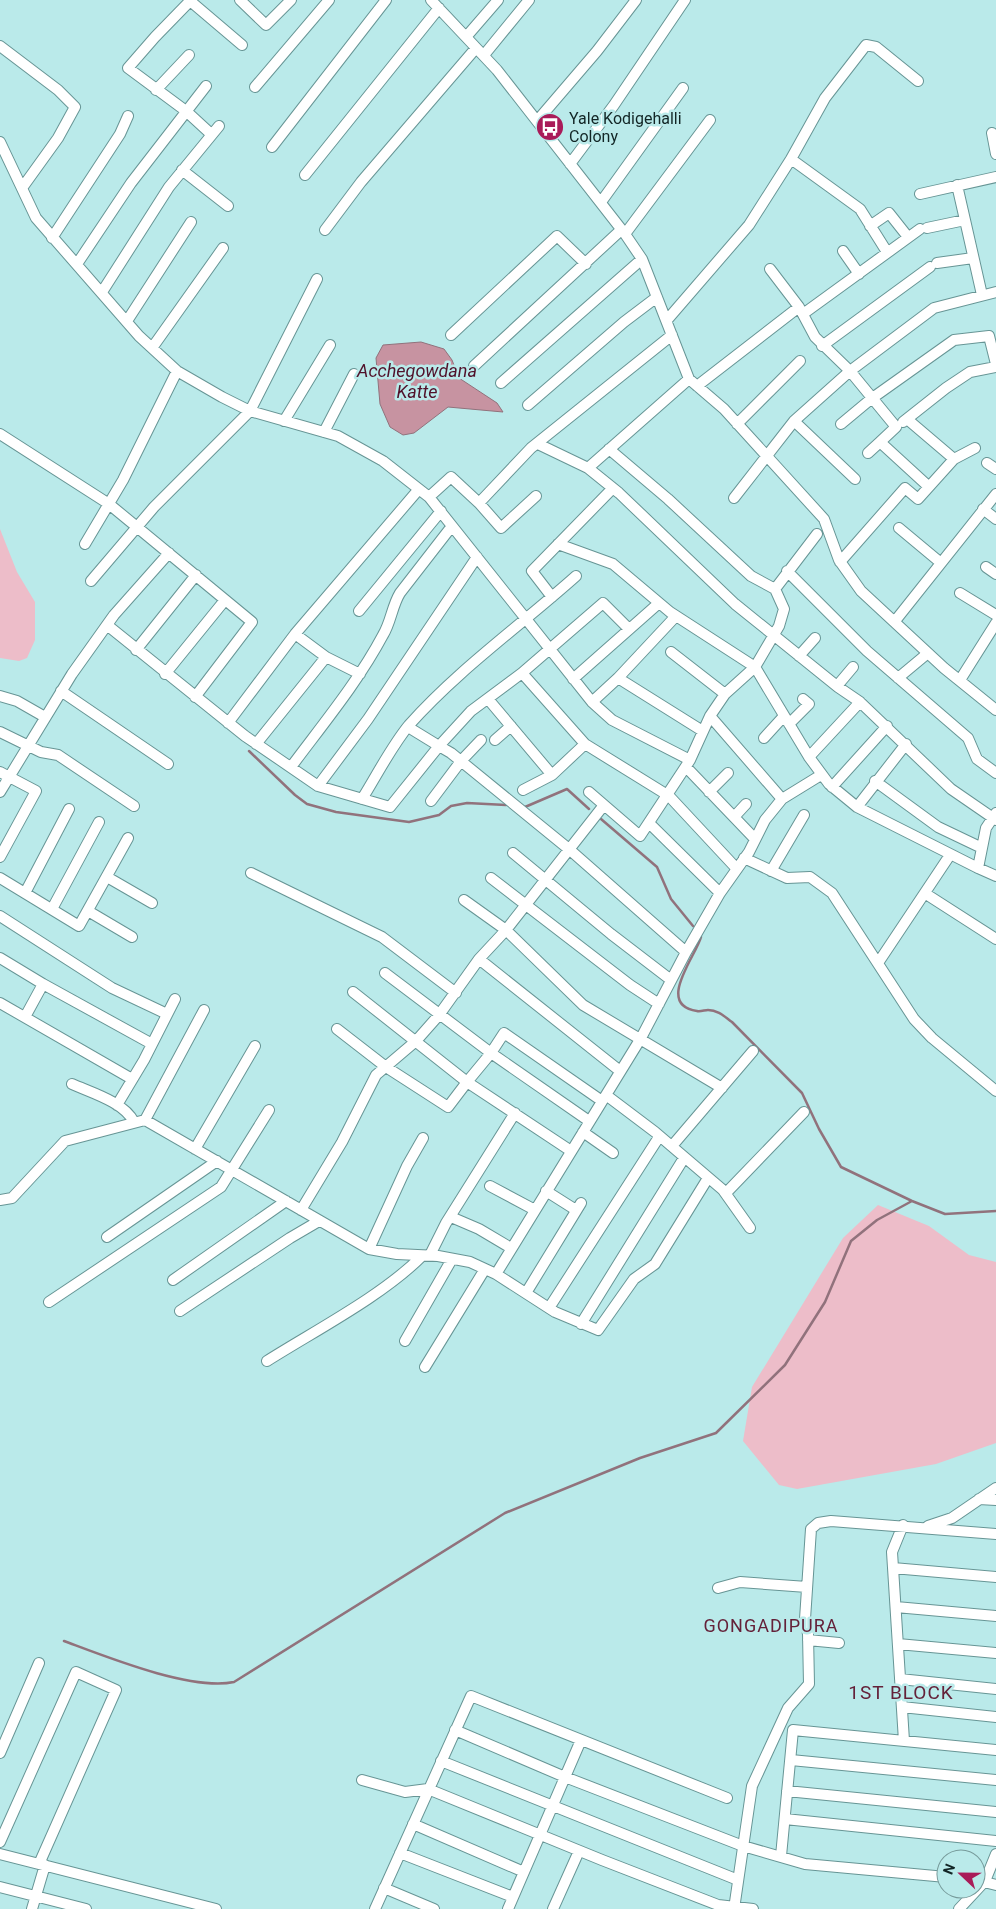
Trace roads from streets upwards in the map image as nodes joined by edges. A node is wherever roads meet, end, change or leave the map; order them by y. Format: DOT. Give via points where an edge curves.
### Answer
graph roads {
  1 [pos="240,0"];
  2 [pos="291,0"];
  3 [pos="329,0"];
  4 [pos="386,0"];
  5 [pos="431,0"];
  6 [pos="498,0"];
  7 [pos="529,0"];
  8 [pos="636,0"];
  9 [pos="685,0"];
  10 [pos="190,1"];
  11 [pos="439,8"];
  12 [pos="466,37"];
  13 [pos="242,45"];
  14 [pos="0,46"];
  15 [pos="480,51"];
  16 [pos="189,54"];
  17 [pos="918,81"];
  18 [pos="206,86"];
  19 [pos="254,87"];
  20 [pos="683,88"];
  21 [pos="156,90"];
  22 [pos="186,112"];
  23 [pos="128,116"];
  24 [pos="710,120"];
  25 [pos="537,122"];
  26 [pos="219,126"];
  27 [pos="992,133"];
  28 [pos="211,134"];
  29 [pos="0,142"];
  30 [pos="272,147"];
  31 [pos="996,154"];
  32 [pos="791,158"];
  33 [pos="570,164"];
  34 [pos="182,170"];
  35 [pos="305,175"];
  36 [pos="996,177"];
  37 [pos="957,185"];
  38 [pos="22,188"];
  39 [pos="920,194"];
  40 [pos="601,202"];
  41 [pos="228,206"];
  42 [pos="965,220"];
  43 [pos="191,222"];
  44 [pos="870,226"];
  45 [pos="326,230"];
  46 [pos="623,232"];
  47 [pos="908,237"];
  48 [pos="52,238"];
  49 [pos="223,248"];
  50 [pos="843,251"];
  51 [pos="888,252"];
  52 [pos="973,258"];
  53 [pos="642,259"];
  54 [pos="77,264"];
  55 [pos="586,264"];
  56 [pos="770,269"];
  57 [pos="859,274"];
  58 [pos="317,279"];
  59 [pos="102,292"];
  60 [pos="996,292"];
  61 [pos="982,295"];
  62 [pos="657,296"];
  63 [pos="801,310"];
  64 [pos="666,320"];
  65 [pos="127,321"];
  66 [pos="451,335"];
  67 [pos="672,335"];
  68 [pos="330,345"];
  69 [pos="822,346"];
  70 [pos="152,348"];
  71 [pos="800,361"];
  72 [pos="474,366"];
  73 [pos="996,366"];
  74 [pos="850,371"];
  75 [pos="177,372"];
  76 [pos="354,374"];
  77 [pos="693,382"];
  78 [pos="501,383"];
  79 [pos="871,399"];
  80 [pos="528,405"];
  81 [pos="250,411"];
  82 [pos="907,419"];
  83 [pos="284,421"];
  84 [pos="794,421"];
  85 [pos="737,424"];
  86 [pos="841,424"];
  87 [pos="896,427"];
  88 [pos="324,432"];
  89 [pos="0,434"];
  90 [pos="880,442"];
  91 [pos="538,444"];
  92 [pos="975,448"];
  93 [pos="609,449"];
  94 [pos="868,453"];
  95 [pos="767,455"];
  96 [pos="954,459"];
  97 [pos="987,463"];
  98 [pos="588,468"];
  99 [pos="996,469"];
  100 [pos="855,479"];
  101 [pos="928,486"];
  102 [pos="419,489"];
  103 [pos="612,489"];
  104 [pos="996,494"];
  105 [pos="536,496"];
  106 [pos="429,497"];
  107 [pos="734,498"];
  108 [pos="479,503"];
  109 [pos="109,504"];
  110 [pos="983,510"];
  111 [pos="441,511"];
  112 [pos="996,519"];
  113 [pos="452,526"];
  114 [pos="137,527"];
  115 [pos="899,528"];
  116 [pos="817,534"];
  117 [pos="85,544"];
  118 [pos="558,544"];
  119 [pos="169,553"];
  120 [pos="477,557"];
  121 [pos="840,562"];
  122 [pos="941,563"];
  123 [pos="986,567"];
  124 [pos="787,572"];
  125 [pos="996,574"];
  126 [pos="196,575"];
  127 [pos="576,576"];
  128 [pos="91,581"];
  129 [pos="775,589"];
  130 [pos="960,592"];
  131 [pos="552,597"];
  132 [pos="225,600"];
  133 [pos="659,603"];
  134 [pos="359,611"];
  135 [pos="996,615"];
  136 [pos="676,616"];
  137 [pos="527,619"];
  138 [pos="895,621"];
  139 [pos="996,623"];
  140 [pos="107,625"];
  141 [pos="629,629"];
  142 [pos="295,634"];
  143 [pos="773,636"];
  144 [pos="815,638"];
  145 [pos="549,648"];
  146 [pos="136,650"];
  147 [pos="671,652"];
  148 [pos="928,653"];
  149 [pos="799,656"];
  150 [pos="326,657"];
  151 [pos="755,667"];
  152 [pos="853,667"];
  153 [pos="522,673"];
  154 [pos="165,674"];
  155 [pos="360,674"];
  156 [pos="618,678"];
  157 [pos="898,678"];
  158 [pos="574,679"];
  159 [pos="960,680"];
  160 [pos="837,686"];
  161 [pos="62,691"];
  162 [pos="725,694"];
  163 [pos="0,696"];
  164 [pos="195,697"];
  165 [pos="488,699"];
  166 [pos="802,699"];
  167 [pos="592,702"];
  168 [pos="860,702"];
  169 [pos="996,710"];
  170 [pos="710,716"];
  171 [pos="45,717"];
  172 [pos="786,720"];
  173 [pos="228,723"];
  174 [pos="510,726"];
  175 [pos="887,726"];
  176 [pos="408,727"];
  177 [pos="702,730"];
  178 [pos="0,732"];
  179 [pos="764,738"];
  180 [pos="482,740"];
  181 [pos="495,740"];
  182 [pos="256,744"];
  183 [pos="585,744"];
  184 [pos="906,744"];
  185 [pos="28,746"];
  186 [pos="438,746"];
  187 [pos="810,757"];
  188 [pos="461,761"];
  189 [pos="168,764"];
  190 [pos="688,764"];
  191 [pos="291,767"];
  192 [pos="996,772"];
  193 [pos="728,773"];
  194 [pos="5,774"];
  195 [pos="552,775"];
  196 [pos="821,775"];
  197 [pos="875,782"];
  198 [pos="318,786"];
  199 [pos="832,787"];
  200 [pos="523,790"];
  201 [pos="0,792"];
  202 [pos="589,792"];
  203 [pos="709,792"];
  204 [pos="668,796"];
  205 [pos="362,799"];
  206 [pos="782,799"];
  207 [pos="431,801"];
  208 [pos="746,804"];
  209 [pos="604,805"];
  210 [pos="134,806"];
  211 [pos="857,807"];
  212 [pos="69,809"];
  213 [pos="804,815"];
  214 [pos="734,817"];
  215 [pos="995,817"];
  216 [pos="99,822"];
  217 [pos="649,823"];
  218 [pos="128,838"];
  219 [pos="755,839"];
  220 [pos="982,848"];
  221 [pos="570,850"];
  222 [pos="514,853"];
  223 [pos="950,856"];
  224 [pos="0,857"];
  225 [pos="744,858"];
  226 [pos="978,868"];
  227 [pos="737,869"];
  228 [pos="771,871"];
  229 [pos="251,873"];
  230 [pos="996,876"];
  231 [pos="107,877"];
  232 [pos="0,878"];
  233 [pos="491,878"];
  234 [pos="546,880"];
  235 [pos="25,893"];
  236 [pos="720,893"];
  237 [pos="926,894"];
  238 [pos="464,900"];
  239 [pos="152,903"];
  240 [pos="525,904"];
  241 [pos="52,909"];
  242 [pos="88,911"];
  243 [pos="0,916"];
  244 [pos="506,930"];
  245 [pos="132,938"];
  246 [pos="996,939"];
  247 [pos="686,952"];
  248 [pos="0,958"];
  249 [pos="479,959"];
  250 [pos="878,963"];
  251 [pos="385,973"];
  252 [pos="671,980"];
  253 [pos="43,984"];
  254 [pos="353,992"];
  255 [pos="456,993"];
  256 [pos="175,998"];
  257 [pos="0,1003"];
  258 [pos="659,1004"];
  259 [pos="204,1010"];
  260 [pos="168,1014"];
  261 [pos="439,1015"];
  262 [pos="25,1017"];
  263 [pos="337,1029"];
  264 [pos="641,1038"];
  265 [pos="416,1041"];
  266 [pos="152,1044"];
  267 [pos="255,1046"];
  268 [pos="753,1051"];
  269 [pos="491,1053"];
  270 [pos="386,1067"];
  271 [pos="620,1071"];
  272 [pos="132,1079"];
  273 [pos="467,1082"];
  274 [pos="72,1084"];
  275 [pos="722,1088"];
  276 [pos="996,1091"];
  277 [pos="604,1098"];
  278 [pos="117,1105"];
  279 [pos="269,1110"];
  280 [pos="804,1112"];
  281 [pos="515,1113"];
  282 [pos="140,1121"];
  283 [pos="589,1121"];
  284 [pos="582,1132"];
  285 [pos="659,1137"];
  286 [pos="423,1138"];
  287 [pos="672,1146"];
  288 [pos="195,1149"];
  289 [pos="571,1151"];
  290 [pos="613,1153"];
  291 [pos="684,1158"];
  292 [pos="217,1161"];
  293 [pos="232,1169"];
  294 [pos="708,1178"];
  295 [pos="490,1186"];
  296 [pos="546,1191"];
  297 [pos="726,1193"];
  298 [pos="0,1200"];
  299 [pos="286,1201"];
  300 [pos="301,1210"];
  301 [pos="535,1210"];
  302 [pos="451,1217"];
  303 [pos="319,1222"];
  304 [pos="750,1228"];
  305 [pos="107,1237"];
  306 [pos="511,1248"];
  307 [pos="369,1249"];
  308 [pos="426,1256"];
  309 [pos="452,1259"];
  310 [pos="485,1269"];
  311 [pos="496,1274"];
  312 [pos="173,1280"];
  313 [pos="526,1293"];
  314 [pos="49,1302"];
  315 [pos="552,1310"];
  316 [pos="180,1311"];
  317 [pos="581,1324"];
  318 [pos="405,1341"];
  319 [pos="267,1361"];
  320 [pos="425,1367"];
  321 [pos="996,1488"];
  322 [pos="979,1499"];
  323 [pos="996,1500"];
  324 [pos="902,1525"];
  325 [pos="924,1527"];
  326 [pos="996,1534"];
  327 [pos="894,1568"];
  328 [pos="996,1577"];
  329 [pos="807,1586"];
  330 [pos="718,1588"];
  331 [pos="896,1607"];
  332 [pos="996,1616"];
  333 [pos="808,1640"];
  334 [pos="839,1642"];
  335 [pos="898,1644"];
  336 [pos="996,1653"];
  337 [pos="39,1663"];
  338 [pos="900,1679"];
  339 [pos="996,1689"];
  340 [pos="902,1707"];
  341 [pos="996,1718"];
  342 [pos="455,1730"];
  343 [pos="581,1740"];
  344 [pos="904,1741"];
  345 [pos="996,1750"];
  346 [pos="0,1753"];
  347 [pos="791,1760"];
  348 [pos="441,1761"];
  349 [pos="566,1777"];
  350 [pos="362,1780"];
  351 [pos="996,1780"];
  352 [pos="428,1789"];
  353 [pos="788,1791"];
  354 [pos="727,1798"];
  355 [pos="553,1806"];
  356 [pos="996,1812"];
  357 [pos="784,1819"];
  358 [pos="413,1824"];
  359 [pos="540,1835"];
  360 [pos="996,1841"];
  361 [pos="0,1842"];
  362 [pos="743,1846"];
  363 [pos="579,1851"];
  364 [pos="400,1853"];
  365 [pos="0,1854"];
  366 [pos="996,1854"];
  367 [pos="781,1856"];
  368 [pos="42,1864"];
  369 [pos="986,1870"];
  370 [pos="524,1872"];
  371 [pos="936,1876"];
  372 [pos="738,1880"];
  373 [pos="0,1887"];
  374 [pos="384,1888"];
  375 [pos="36,1896"];
  376 [pos="513,1897"];
  377 [pos="734,1908"];
  378 [pos="32,1909"];
  379 [pos="86,1909"];
  380 [pos="216,1909"];
  381 [pos="375,1909"];
  382 [pos="434,1909"];
  383 [pos="508,1909"];
  384 [pos="553,1909"];
  385 [pos="752,1909"];
  1 -- 2 [label="street" via="266,26"];
  3 -- 19 [label="street"];
  4 -- 30 [label="street"];
  5 -- 11 [label="street"];
  6 -- 12 [label="street"];
  7 -- 15 [label="street"];
  8 -- 25 [label="street"];
  9 -- 33 [label="street"];
  10 -- 13 [label="street"];
  10 -- 21 [label="street" via="128,68"];
  11 -- 12 [label="street"];
  11 -- 35 [label="street"];
  12 -- 15 [label="street"];
  14 -- 38 [label="street" via="76,107"];
  15 -- 25 [label="street"];
  15 -- 45 [label="street" via="361,182"];
  16 -- 21 [label="street"];
  17 -- 32 [label="street" via="876,47 866,45 825,98"];
  18 -- 22 [label="street"];
  20 -- 40 [label="street"];
  21 -- 22 [label="street"];
  22 -- 28 [label="street"];
  22 -- 54 [label="street" via="131,183"];
  23 -- 48 [label="street" via="120,134"];
  24 -- 46 [label="street"];
  25 -- 33 [label="street"];
  26 -- 28 [label="street"];
  27 -- 31 [label="street"];
  28 -- 34 [label="street"];
  29 -- 38 [label="street"];
  32 -- 44 [label="street" via="860,209"];
  32 -- 64 [label="street" via="749,225"];
  33 -- 40 [label="street"];
  34 -- 41 [label="street"];
  34 -- 59 [label="street"];
  36 -- 37 [label="street"];
  37 -- 39 [label="street"];
  37 -- 42 [label="street"];
  38 -- 48 [label="street" via="36,218"];
  40 -- 46 [label="street"];
  42 -- 47 [label="street" via="924,228"];
  42 -- 52 [label="street"];
  43 -- 65 [label="street"];
  44 -- 47 [label="street" via="888,213"];
  44 -- 51 [label="street"];
  46 -- 53 [label="street"];
  46 -- 55 [label="street"];
  47 -- 51 [label="street"];
  48 -- 54 [label="street"];
  49 -- 70 [label="street"];
  50 -- 57 [label="street"];
  51 -- 57 [label="street"];
  52 -- 61 [label="street"];
  52 -- 69 [label="street" via="934,265"];
  53 -- 62 [label="street"];
  53 -- 78 [label="street"];
  54 -- 59 [label="street"];
  55 -- 66 [label="street" via="557,236"];
  55 -- 72 [label="street"];
  56 -- 63 [label="street"];
  57 -- 63 [label="street"];
  58 -- 81 [label="street"];
  59 -- 65 [label="street"];
  60 -- 61 [label="street"];
  61 -- 74 [label="street" via="934,308"];
  62 -- 64 [label="street"];
  62 -- 80 [label="street"];
  63 -- 69 [label="street"];
  63 -- 77 [label="street"];
  64 -- 67 [label="street"];
  65 -- 70 [label="street"];
  67 -- 77 [label="street"];
  67 -- 91 [label="street"];
  68 -- 83 [label="street"];
  69 -- 74 [label="street"];
  70 -- 75 [label="street"];
  71 -- 85 [label="street"];
  73 -- 79 [label="street" via="989,336 954,340"];
  73 -- 82 [label="street" via="970,372"];
  74 -- 79 [label="street"];
  74 -- 84 [label="street"];
  75 -- 81 [label="street"];
  75 -- 109 [label="street"];
  76 -- 88 [label="street"];
  77 -- 85 [label="street"];
  77 -- 93 [label="street"];
  79 -- 86 [label="street"];
  79 -- 87 [label="street"];
  81 -- 83 [label="street"];
  81 -- 114 [label="street"];
  82 -- 87 [label="street"];
  82 -- 96 [label="street"];
  83 -- 88 [label="street"];
  84 -- 95 [label="street"];
  84 -- 100 [label="street"];
  85 -- 95 [label="street"];
  87 -- 90 [label="street"];
  88 -- 102 [label="street" via="338,436 382,461"];
  89 -- 109 [label="street"];
  90 -- 94 [label="street"];
  90 -- 101 [label="street"];
  91 -- 98 [label="street"];
  91 -- 108 [label="street"];
  92 -- 96 [label="street"];
  93 -- 98 [label="street"];
  93 -- 129 [label="street" via="751,576"];
  95 -- 107 [label="street"];
  95 -- 121 [label="street" via="824,519"];
  96 -- 101 [label="street"];
  97 -- 99 [label="street"];
  98 -- 103 [label="street"];
  101 -- 121 [label="street" via="918,499 905,488"];
  102 -- 106 [label="street"];
  102 -- 142 [label="street"];
  103 -- 118 [label="street"];
  103 -- 143 [label="street"];
  104 -- 110 [label="street"];
  105 -- 108 [label="street" via="501,528"];
  106 -- 108 [label="street" via="451,477"];
  106 -- 111 [label="street"];
  109 -- 114 [label="street"];
  109 -- 117 [label="street"];
  110 -- 112 [label="street"];
  110 -- 122 [label="street"];
  111 -- 113 [label="street"];
  111 -- 134 [label="street"];
  113 -- 120 [label="street"];
  113 -- 155 [label="street" via="394,603 385,633"];
  114 -- 119 [label="street"];
  114 -- 128 [label="street"];
  115 -- 122 [label="street"];
  116 -- 124 [label="street"];
  118 -- 131 [label="street" via="532,571"];
  118 -- 133 [label="street" via="613,564"];
  119 -- 126 [label="street"];
  119 -- 140 [label="street"];
  120 -- 137 [label="street"];
  120 -- 198 [label="street" via="368,719"];
  121 -- 138 [label="street" via="862,591"];
  122 -- 138 [label="street"];
  123 -- 125 [label="street"];
  124 -- 129 [label="street"];
  124 -- 157 [label="street"];
  126 -- 132 [label="street"];
  126 -- 146 [label="street"];
  127 -- 131 [label="street"];
  129 -- 143 [label="street" via="784,608"];
  130 -- 135 [label="street"];
  131 -- 137 [label="street"];
  132 -- 154 [label="street"];
  132 -- 164 [label="street" via="252,622"];
  133 -- 136 [label="street"];
  133 -- 141 [label="street"];
  136 -- 151 [label="street"];
  136 -- 156 [label="street"];
  137 -- 145 [label="street"];
  137 -- 176 [label="street" via="463,669"];
  138 -- 148 [label="street"];
  139 -- 159 [label="street"];
  140 -- 146 [label="street"];
  140 -- 161 [label="street"];
  141 -- 145 [label="street" via="603,603"];
  141 -- 158 [label="street"];
  142 -- 150 [label="street"];
  142 -- 173 [label="street"];
  143 -- 149 [label="street"];
  143 -- 151 [label="street"];
  144 -- 149 [label="street"];
  145 -- 153 [label="street"];
  145 -- 158 [label="street"];
  146 -- 154 [label="street"];
  147 -- 162 [label="street"];
  148 -- 157 [label="street"];
  148 -- 159 [label="street"];
  149 -- 160 [label="street"];
  150 -- 155 [label="street"];
  150 -- 182 [label="street"];
  151 -- 162 [label="street"];
  151 -- 172 [label="street"];
  152 -- 160 [label="street"];
  153 -- 165 [label="street"];
  153 -- 183 [label="street"];
  154 -- 164 [label="street"];
  155 -- 191 [label="street"];
  156 -- 167 [label="street"];
  156 -- 177 [label="street"];
  157 -- 192 [label="street" via="968,738 977,759"];
  158 -- 167 [label="street"];
  159 -- 169 [label="street"];
  160 -- 168 [label="street"];
  161 -- 171 [label="street"];
  161 -- 189 [label="street"];
  162 -- 170 [label="street"];
  163 -- 171 [label="street"];
  164 -- 173 [label="street"];
  165 -- 174 [label="street"];
  165 -- 186 [label="street" via="471,711"];
  166 -- 172 [label="street" via="809,704"];
  167 -- 190 [label="street" via="612,720"];
  168 -- 175 [label="street"];
  168 -- 187 [label="street"];
  170 -- 177 [label="street"];
  170 -- 206 [label="street"];
  171 -- 185 [label="street"];
  172 -- 179 [label="street"];
  172 -- 187 [label="street"];
  173 -- 182 [label="street"];
  174 -- 181 [label="street"];
  174 -- 195 [label="street"];
  175 -- 184 [label="street"];
  175 -- 199 [label="street"];
  176 -- 186 [label="street"];
  176 -- 205 [label="street"];
  177 -- 190 [label="street"];
  178 -- 185 [label="street"];
  180 -- 188 [label="street"];
  182 -- 191 [label="street"];
  183 -- 195 [label="street"];
  183 -- 204 [label="street"];
  184 -- 197 [label="street"];
  184 -- 215 [label="street" via="951,789"];
  185 -- 194 [label="street"];
  185 -- 210 [label="street" via="58,755"];
  186 -- 188 [label="street"];
  186 -- 205 [label="street" via="390,807"];
  187 -- 196 [label="street"];
  188 -- 207 [label="street"];
  188 -- 221 [label="street"];
  190 -- 203 [label="street"];
  190 -- 204 [label="street"];
  191 -- 198 [label="street"];
  193 -- 203 [label="street"];
  194 -- 201 [label="street"];
  194 -- 224 [label="street" via="36,791"];
  195 -- 200 [label="street"];
  196 -- 199 [label="street"];
  196 -- 206 [label="street"];
  197 -- 211 [label="street"];
  197 -- 220 [label="street" via="938,827"];
  198 -- 205 [label="street"];
  199 -- 211 [label="street"];
  202 -- 209 [label="street"];
  203 -- 214 [label="street"];
  204 -- 217 [label="street"];
  204 -- 227 [label="street"];
  206 -- 219 [label="street"];
  208 -- 214 [label="street"];
  209 -- 217 [label="street" via="640,836"];
  209 -- 221 [label="street"];
  211 -- 223 [label="street"];
  212 -- 235 [label="street"];
  213 -- 228 [label="street"];
  214 -- 219 [label="street"];
  215 -- 220 [label="street" via="986,828"];
  216 -- 241 [label="street"];
  217 -- 236 [label="street"];
  218 -- 231 [label="street"];
  219 -- 225 [label="street"];
  220 -- 226 [label="street"];
  221 -- 234 [label="street"];
  221 -- 247 [label="street"];
  222 -- 234 [label="street"];
  223 -- 226 [label="street"];
  223 -- 237 [label="street"];
  225 -- 227 [label="street"];
  225 -- 228 [label="street"];
  226 -- 230 [label="street"];
  227 -- 236 [label="street"];
  228 -- 250 [label="street" via="787,878 810,877 832,893"];
  229 -- 255 [label="street" via="382,936"];
  231 -- 239 [label="street"];
  231 -- 242 [label="street"];
  232 -- 235 [label="street"];
  233 -- 240 [label="street"];
  234 -- 240 [label="street"];
  234 -- 252 [label="street"];
  235 -- 241 [label="street"];
  236 -- 247 [label="street"];
  237 -- 246 [label="street"];
  237 -- 250 [label="street"];
  238 -- 244 [label="street"];
  240 -- 244 [label="street"];
  240 -- 258 [label="street"];
  241 -- 242 [label="street" via="80,926"];
  242 -- 245 [label="street"];
  243 -- 260 [label="street" via="112,988"];
  244 -- 249 [label="street"];
  244 -- 264 [label="street" via="583,1005"];
  247 -- 252 [label="street"];
  248 -- 253 [label="street"];
  249 -- 255 [label="street"];
  249 -- 271 [label="street"];
  250 -- 276 [label="street" via="914,1019"];
  251 -- 261 [label="street"];
  252 -- 258 [label="street"];
  253 -- 262 [label="street"];
  253 -- 266 [label="street"];
  254 -- 265 [label="street"];
  255 -- 261 [label="street"];
  256 -- 260 [label="street"];
  257 -- 262 [label="street"];
  258 -- 264 [label="street"];
  259 -- 282 [label="street"];
  260 -- 266 [label="street"];
  261 -- 265 [label="street"];
  261 -- 269 [label="street"];
  262 -- 272 [label="street"];
  263 -- 270 [label="street"];
  264 -- 271 [label="street"];
  264 -- 275 [label="street"];
  265 -- 270 [label="street"];
  265 -- 273 [label="street"];
  266 -- 272 [label="street"];
  267 -- 288 [label="street"];
  268 -- 275 [label="street"];
  269 -- 273 [label="street"];
  269 -- 277 [label="street" via="504,1033"];
  269 -- 283 [label="street"];
  270 -- 273 [label="street" via="448,1108"];
  270 -- 300 [label="street" via="376,1075 342,1142"];
  271 -- 277 [label="street"];
  272 -- 278 [label="street"];
  273 -- 281 [label="street"];
  274 -- 278 [label="street"];
  275 -- 287 [label="street"];
  277 -- 283 [label="street"];
  277 -- 285 [label="street"];
  278 -- 282 [label="street"];
  279 -- 293 [label="street"];
  280 -- 297 [label="street"];
  281 -- 289 [label="street"];
  281 -- 302 [label="street"];
  282 -- 288 [label="street"];
  282 -- 298 [label="street" via="65,1141 12,1198"];
  283 -- 284 [label="street"];
  284 -- 289 [label="street"];
  284 -- 290 [label="street"];
  285 -- 287 [label="street"];
  285 -- 315 [label="street"];
  286 -- 307 [label="street"];
  287 -- 291 [label="street"];
  288 -- 292 [label="street"];
  289 -- 296 [label="street"];
  291 -- 294 [label="street"];
  291 -- 317 [label="street"];
  292 -- 293 [label="street"];
  292 -- 305 [label="street"];
  293 -- 299 [label="street"];
  293 -- 314 [label="street" via="221,1187"];
  294 -- 297 [label="street"];
  294 -- 317 [label="street" via="654,1264 634,1279 598,1330"];
  295 -- 301 [label="street"];
  296 -- 301 [label="street"];
  296 -- 313 [label="street" via="579,1206"];
  297 -- 304 [label="street"];
  299 -- 300 [label="street"];
  299 -- 312 [label="street"];
  300 -- 303 [label="street"];
  301 -- 306 [label="street"];
  302 -- 306 [label="street"];
  302 -- 308 [label="street"];
  303 -- 307 [label="street"];
  303 -- 316 [label="street"];
  306 -- 311 [label="street"];
  307 -- 308 [label="street"];
  308 -- 309 [label="street"];
  308 -- 319 [label="street"];
  309 -- 310 [label="street"];
  309 -- 318 [label="street"];
  310 -- 311 [label="street"];
  310 -- 320 [label="street"];
  311 -- 313 [label="street"];
  313 -- 315 [label="street"];
  315 -- 317 [label="street"];
  321 -- 322 [label="street"];
  322 -- 323 [label="street"];
  322 -- 325 [label="street" via="952,1518"];
  324 -- 325 [label="street"];
  324 -- 327 [label="street" via="892,1552"];
  324 -- 329 [label="street" via="831,1520 818,1523 811,1529"];
  325 -- 326 [label="street"];
  327 -- 328 [label="street"];
  327 -- 331 [label="street"];
  329 -- 330 [label="street" via="740,1582"];
  329 -- 333 [label="street" via="805,1619"];
  331 -- 332 [label="street"];
  331 -- 335 [label="street"];
  333 -- 334 [label="street"];
  333 -- 362 [label="street" via="809,1684 788,1708 752,1786"];
  335 -- 336 [label="street"];
  335 -- 338 [label="street"];
  337 -- 346 [label="street"];
  338 -- 339 [label="street"];
  338 -- 340 [label="street"];
  340 -- 341 [label="street"];
  340 -- 344 [label="street"];
  342 -- 343 [label="street" via="471,1696"];
  342 -- 348 [label="street"];
  342 -- 349 [label="street"];
  343 -- 349 [label="street"];
  343 -- 354 [label="street"];
  344 -- 345 [label="street"];
  344 -- 347 [label="street" via="793,1730"];
  347 -- 351 [label="street"];
  347 -- 353 [label="street"];
  348 -- 352 [label="street"];
  348 -- 355 [label="street"];
  349 -- 355 [label="street"];
  349 -- 362 [label="street"];
  350 -- 352 [label="street" via="405,1792"];
  352 -- 358 [label="street"];
  352 -- 359 [label="street"];
  353 -- 356 [label="street"];
  353 -- 357 [label="street"];
  355 -- 359 [label="street"];
  355 -- 372 [label="street"];
  357 -- 360 [label="street"];
  357 -- 367 [label="street"];
  358 -- 364 [label="street"];
  358 -- 370 [label="street"];
  359 -- 363 [label="street"];
  359 -- 370 [label="street"];
  361 -- 368 [label="street" via="76,1672 116,1690"];
  362 -- 367 [label="street"];
  362 -- 372 [label="street"];
  363 -- 377 [label="street" via="718,1905"];
  363 -- 384 [label="street"];
  364 -- 374 [label="street"];
  364 -- 376 [label="street"];
  365 -- 368 [label="street"];
  366 -- 369 [label="street"];
  367 -- 371 [label="street" via="805,1864"];
  368 -- 375 [label="street"];
  368 -- 380 [label="street"];
  370 -- 376 [label="street"];
  372 -- 377 [label="street"];
  373 -- 375 [label="street"];
  374 -- 381 [label="street"];
  374 -- 382 [label="street"];
  375 -- 378 [label="street"];
  375 -- 379 [label="street"];
  376 -- 383 [label="street"];
  377 -- 385 [label="street"];
}
